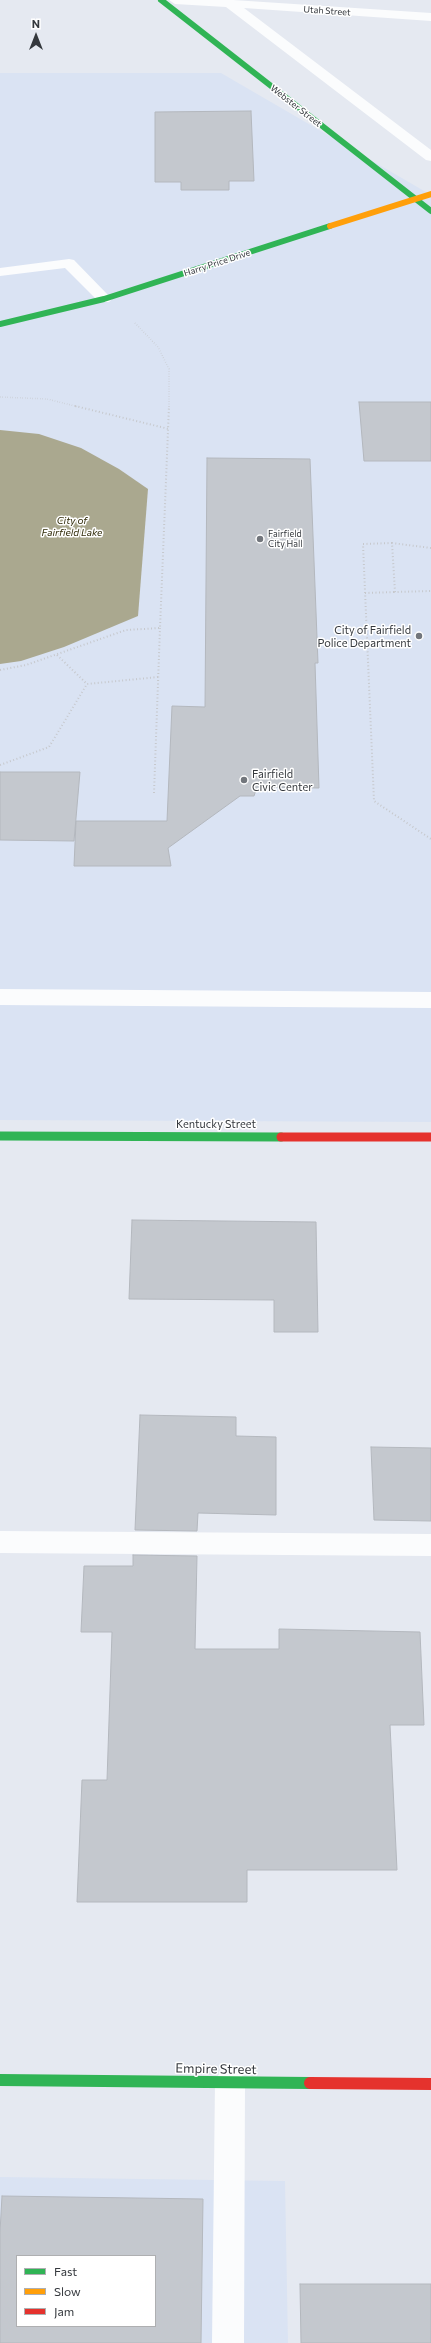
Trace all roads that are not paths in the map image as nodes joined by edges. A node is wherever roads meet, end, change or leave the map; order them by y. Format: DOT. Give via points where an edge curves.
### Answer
graph roads {
  1 [pos="161,0"];
  2 [pos="175,0"];
  3 [pos="227,2"];
  4 [pos="431,17"];
  5 [pos="431,157"];
  6 [pos="431,194"];
  7 [pos="416,199"];
  8 [pos="431,211"];
  9 [pos="0,272"];
  10 [pos="104,299"];
  11 [pos="0,324"];
  12 [pos="0,997"];
  13 [pos="431,1000"];
  14 [pos="0,1136"];
  15 [pos="431,1137"];
  16 [pos="0,1542"];
  17 [pos="431,1545"];
  18 [pos="0,2080"];
  19 [pos="230,2082"];
  20 [pos="431,2084"];
  21 [pos="228,2343"];
  1 -- 7 [label="street, Webster Street"];
  2 -- 3 [label="street, Utah Street"];
  3 -- 4 [label="street, Utah Street"];
  3 -- 5 [label="street"];
  6 -- 7 [label="street, Harry Price Drive"];
  7 -- 8 [label="street, Webster Street"];
  7 -- 10 [label="street, Harry Price Drive"];
  9 -- 10 [label="street" via="69,262"];
  10 -- 11 [label="street, Harry Price Drive"];
  12 -- 13 [label="street"];
  14 -- 15 [label="street, Kentucky Street"];
  16 -- 17 [label="street"];
  18 -- 19 [label="street, Empire Street"];
  19 -- 20 [label="street, Empire Street"];
  19 -- 21 [label="street"];
}
